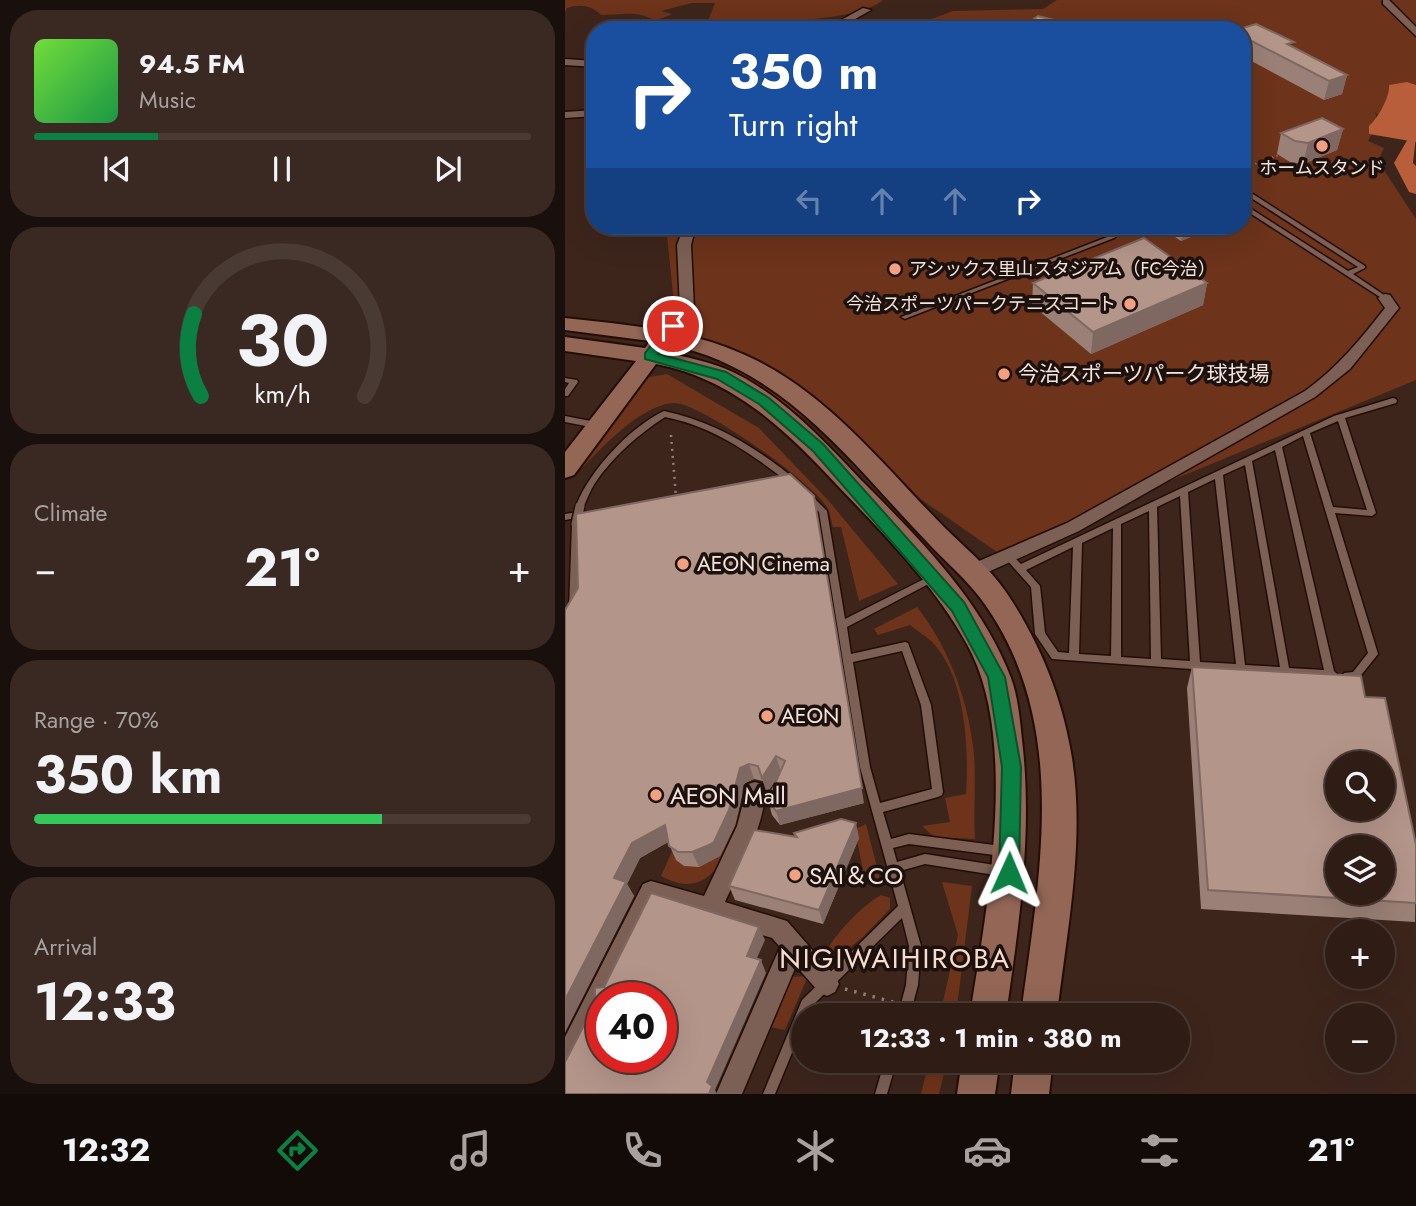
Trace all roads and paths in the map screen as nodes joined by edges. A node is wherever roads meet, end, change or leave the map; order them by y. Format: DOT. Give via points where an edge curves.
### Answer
graph roads {
  1 [pos="1386,2"];
  2 [pos="866,10"];
  3 [pos="845,21"];
  4 [pos="1416,33"];
  5 [pos="565,62"];
  6 [pos="586,63"];
  7 [pos="586,114"];
  8 [pos="565,115"];
  9 [pos="1279,155"];
  10 [pos="1251,166"];
  11 [pos="1251,195"];
  12 [pos="1251,211"];
  13 [pos="687,235"];
  14 [pos="1115,235"];
  15 [pos="1348,274"];
  16 [pos="1385,298"];
  17 [pos="905,317"];
  18 [pos="565,324"];
  19 [pos="565,344"];
  20 [pos="657,346"];
  21 [pos="565,380"];
  22 [pos="565,394"];
  23 [pos="1393,401"];
  24 [pos="1341,417"];
  25 [pos="565,419"];
  26 [pos="598,425"];
  27 [pos="1306,432"];
  28 [pos="671,435"];
  29 [pos="1278,446"];
  30 [pos="1248,460"];
  31 [pos="565,469"];
  32 [pos="1218,474"];
  33 [pos="790,479"];
  34 [pos="776,482"];
  35 [pos="1184,491"];
  36 [pos="676,498"];
  37 [pos="1153,505"];
  38 [pos="1330,510"];
  39 [pos="590,513"];
  40 [pos="565,517"];
  41 [pos="1117,522"];
  42 [pos="1078,541"];
  43 [pos="1013,562"];
  44 [pos="971,572"];
  45 [pos="933,578"];
  46 [pos="565,624"];
  47 [pos="842,625"];
  48 [pos="1074,657"];
  49 [pos="847,659"];
  50 [pos="1116,660"];
  51 [pos="1156,663"];
  52 [pos="1194,665"];
  53 [pos="1241,668"];
  54 [pos="1285,671"];
  55 [pos="1330,674"];
  56 [pos="755,792"];
  57 [pos="877,809"];
  58 [pos="887,845"];
  59 [pos="1009,863"];
  60 [pos="893,868"];
  61 [pos="904,908"];
  62 [pos="710,909"];
  63 [pos="793,944"];
  64 [pos="826,984"];
  65 [pos="884,1003"];
  66 [pos="907,1003"];
  67 [pos="990,1003"];
  68 [pos="1040,1003"];
  69 [pos="565,1063"];
  70 [pos="887,1073"];
  71 [pos="979,1073"];
  72 [pos="1032,1073"];
  73 [pos="729,1094"];
  74 [pos="769,1094"];
  75 [pos="881,1094"];
  76 [pos="976,1094"];
  77 [pos="1030,1094"];
  1 -- 4 [label="street"];
  2 -- 3 [label="street"];
  5 -- 6 [label="street"];
  7 -- 8 [label="street"];
  9 -- 10 [label="path"];
  11 -- 15 [label="lane" via="1363,267"];
  12 -- 15 [label="lane"];
  13 -- 20 [label="street" via="687,308"];
  14 -- 17 [label="lane"];
  15 -- 16 [label="lane"];
  16 -- 43 [label="street" via="1392,308 1338,376"];
  18 -- 20 [label="street"];
  19 -- 20 [label="street"];
  20 -- 26 [label="street"];
  20 -- 44 [label="street" via="739,360 788,389 853,449"];
  20 -- 45 [label="street" via="764,401 818,447"];
  21 -- 22 [label="lane" via="574,382"];
  23 -- 24 [label="lane"];
  24 -- 27 [label="lane"];
  24 -- 38 [label="lane" via="1372,513"];
  25 -- 26 [label="lane"];
  26 -- 31 [label="street"];
  27 -- 29 [label="lane"];
  27 -- 38 [label="lane"];
  28 -- 36 [label="path"];
  29 -- 30 [label="lane"];
  29 -- 55 [label="lane"];
  30 -- 32 [label="lane"];
  30 -- 54 [label="lane"];
  32 -- 35 [label="lane"];
  32 -- 53 [label="lane"];
  33 -- 34 [label="lane"];
  33 -- 46 [label="lane, bridge" via="685,416 664,414 641,428 584,489 576,524 574,611"];
  33 -- 47 [label="lane" via="823,511"];
  35 -- 37 [label="lane"];
  35 -- 52 [label="lane"];
  37 -- 41 [label="lane"];
  37 -- 51 [label="lane"];
  38 -- 55 [label="lane" via="1373,654 1355,676"];
  39 -- 40 [label="lane"];
  41 -- 42 [label="lane"];
  41 -- 50 [label="lane"];
  42 -- 43 [label="lane"];
  42 -- 48 [label="lane"];
  43 -- 44 [label="street"];
  43 -- 48 [label="lane" via="1035,586 1040,634 1056,656"];
  44 -- 68 [label="street" via="994,596 1025,647 1049,716 1059,783 1056,866"];
  45 -- 47 [label="lane"];
  45 -- 59 [label="street" via="958,607 996,677 1012,767"];
  47 -- 49 [label="lane"];
  48 -- 50 [label="lane"];
  49 -- 57 [label="lane" via="865,767"];
  49 -- 57 [label="lane" via="905,646 926,705 938,792"];
  50 -- 51 [label="lane"];
  51 -- 52 [label="lane"];
  52 -- 53 [label="lane"];
  53 -- 54 [label="lane"];
  54 -- 55 [label="lane"];
  56 -- 62 [label="street" via="748,825"];
  57 -- 58 [label="lane"];
  58 -- 59 [label="lane" via="909,839"];
  58 -- 60 [label="lane"];
  59 -- 60 [label="lane" via="924,859"];
  59 -- 67 [label="street"];
  60 -- 61 [label="lane"];
  61 -- 64 [label="lane"];
  61 -- 66 [label="lane" via="914,946"];
  62 -- 63 [label="street" via="779,929"];
  62 -- 69 [label="street" via="651,892"];
  63 -- 64 [label="street"];
  63 -- 73 [label="street"];
  64 -- 65 [label="path"];
  64 -- 74 [label="lane" via="806,1004"];
  70 -- 75 [label="lane"];
  71 -- 76 [label="street"];
  72 -- 77 [label="street"];
}
